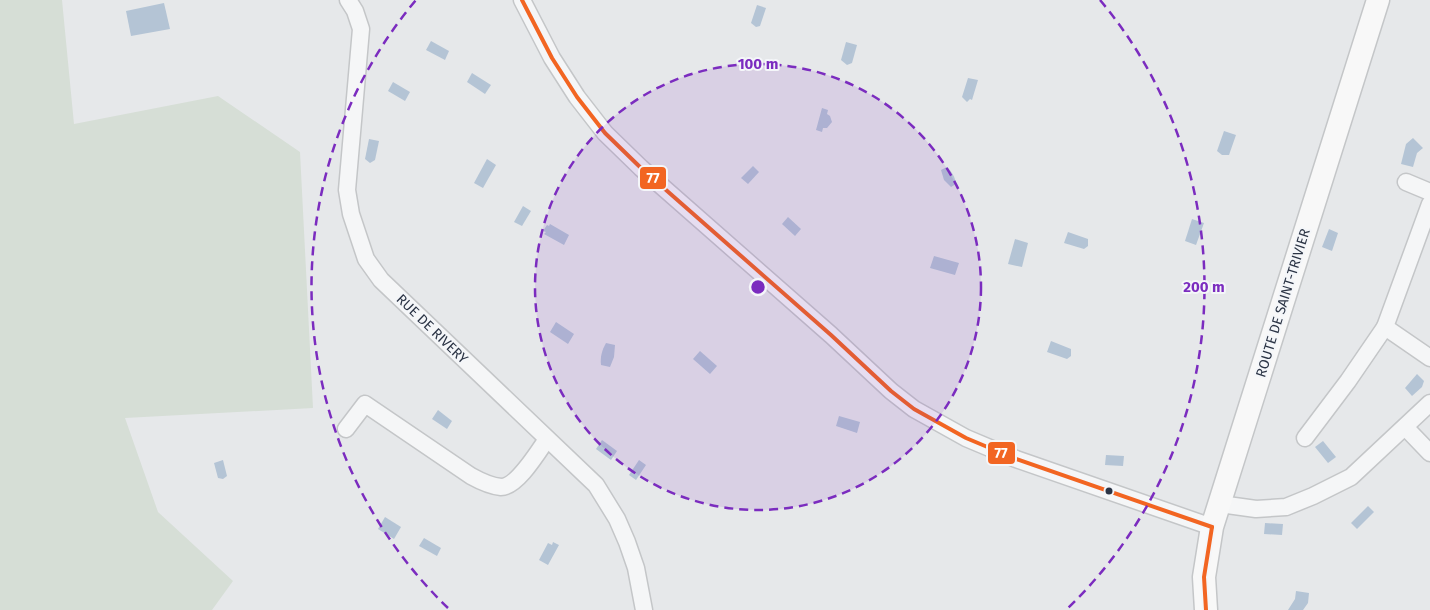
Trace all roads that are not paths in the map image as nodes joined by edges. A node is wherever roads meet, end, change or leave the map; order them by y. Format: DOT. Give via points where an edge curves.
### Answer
graph roads {
  1 [pos="348,0"];
  2 [pos="522,0"];
  3 [pos="1378,0"];
  4 [pos="1406,182"];
  5 [pos="1430,192"];
  6 [pos="1430,204"];
  7 [pos="1385,327"];
  8 [pos="1430,358"];
  9 [pos="1430,403"];
  10 [pos="1405,427"];
  11 [pos="346,429"];
  12 [pos="1305,438"];
  13 [pos="547,440"];
  14 [pos="1430,453"];
  15 [pos="1220,504"];
  16 [pos="1212,527"];
  17 [pos="644,610"];
  18 [pos="1206,610"];
  1 -- 13 [label="street, RUE DE RIVERY" via="361,29 347,190 351,214 366,259 388,286"];
  2 -- 16 [label="street" via="552,58 605,133 914,409 966,438 1016,459"];
  3 -- 15 [label="main road, ROUTE DE SAINT-TRIVIER"];
  4 -- 5 [label="street"];
  6 -- 7 [label="street"];
  7 -- 8 [label="street"];
  7 -- 12 [label="street"];
  9 -- 10 [label="street"];
  10 -- 14 [label="street"];
  10 -- 15 [label="street" via="1351,477 1313,496 1286,507 1256,509"];
  11 -- 13 [label="street" via="365,404 471,476 489,485 503,487 515,481"];
  13 -- 17 [label="street, RUE DE RIVERY" via="596,485 617,519 636,568"];
  15 -- 16 [label="main road, ROUTE DE SAINT-TRIVIER"];
  16 -- 18 [label="main road, ROUTE DE SAINT-TRIVIER" via="1204,577"];
}
